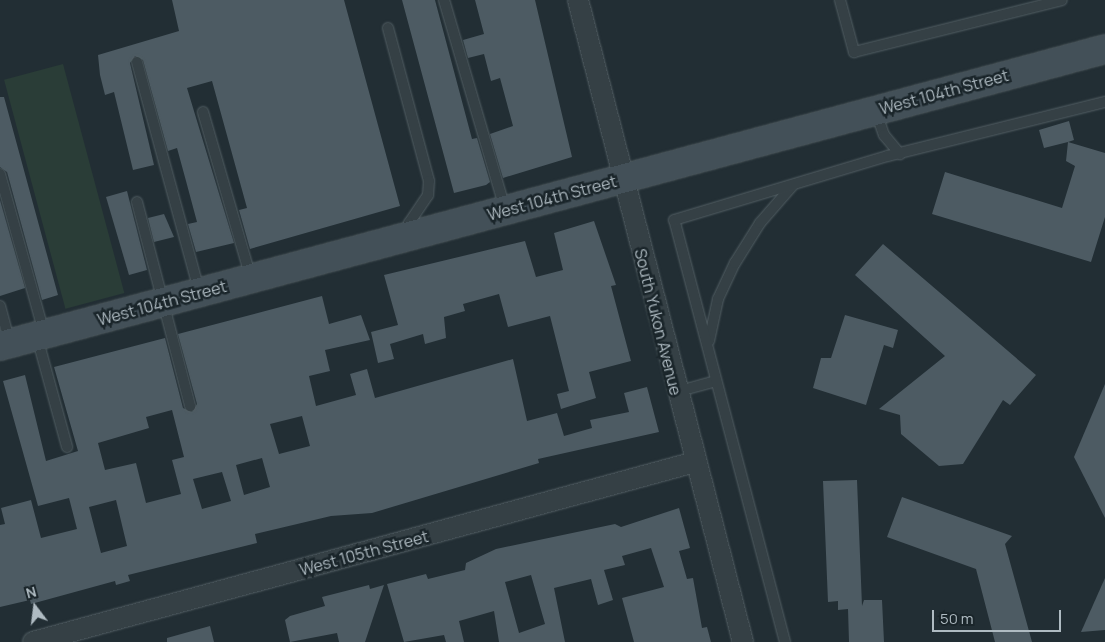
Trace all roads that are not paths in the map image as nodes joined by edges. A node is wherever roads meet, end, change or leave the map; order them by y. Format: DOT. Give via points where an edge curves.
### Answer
graph roads {
  1 [pos="444,0"];
  2 [pos="578,0"];
  3 [pos="840,0"];
  4 [pos="1062,0"];
  5 [pos="388,28"];
  6 [pos="1105,49"];
  7 [pos="137,62"];
  8 [pos="1105,102"];
  9 [pos="876,111"];
  10 [pos="203,112"];
  11 [pos="900,154"];
  12 [pos="0,174"];
  13 [pos="622,179"];
  14 [pos="793,185"];
  15 [pos="137,202"];
  16 [pos="506,210"];
  17 [pos="412,236"];
  18 [pos="251,279"];
  19 [pos="200,294"];
  20 [pos="162,302"];
  21 [pos="0,306"];
  22 [pos="41,335"];
  23 [pos="5,345"];
  24 [pos="708,350"];
  25 [pos="716,381"];
  26 [pos="676,392"];
  27 [pos="190,406"];
  28 [pos="67,447"];
  29 [pos="695,462"];
  30 [pos="33,642"];
  31 [pos="743,642"];
  32 [pos="785,642"];
  1 -- 16 [label="lane"];
  2 -- 13 [label="street, South Yukon Avenue"];
  3 -- 4 [label="lane" via="854,52"];
  5 -- 17 [label="lane" via="429,181 428,195 409,223"];
  6 -- 9 [label="street, West 104th Street"];
  7 -- 19 [label="lane"];
  8 -- 11 [label="lane"];
  9 -- 11 [label="lane" via="884,135"];
  9 -- 13 [label="street, West 104th Street"];
  10 -- 18 [label="lane"];
  11 -- 14 [label="lane"];
  12 -- 22 [label="lane"];
  13 -- 16 [label="street, West 104th Street"];
  13 -- 26 [label="street, South Yukon Avenue"];
  14 -- 24 [label="lane" via="760,223 727,280 713,314"];
  14 -- 24 [label="lane" via="674,220"];
  15 -- 20 [label="lane"];
  16 -- 17 [label="street, West 104th Street"];
  17 -- 18 [label="street, West 104th Street"];
  18 -- 19 [label="street, West 104th Street"];
  19 -- 20 [label="street, West 104th Street"];
  20 -- 22 [label="street, West 104th Street"];
  20 -- 27 [label="lane"];
  21 -- 23 [label="lane"];
  22 -- 23 [label="street, West 104th Street"];
  22 -- 28 [label="lane"];
  24 -- 25 [label="lane"];
  25 -- 26 [label="lane"];
  25 -- 32 [label="lane"];
  26 -- 29 [label="street, South Yukon Avenue"];
  29 -- 30 [label="street, West 105th Street"];
  29 -- 31 [label="street, South Yukon Avenue"];
}
